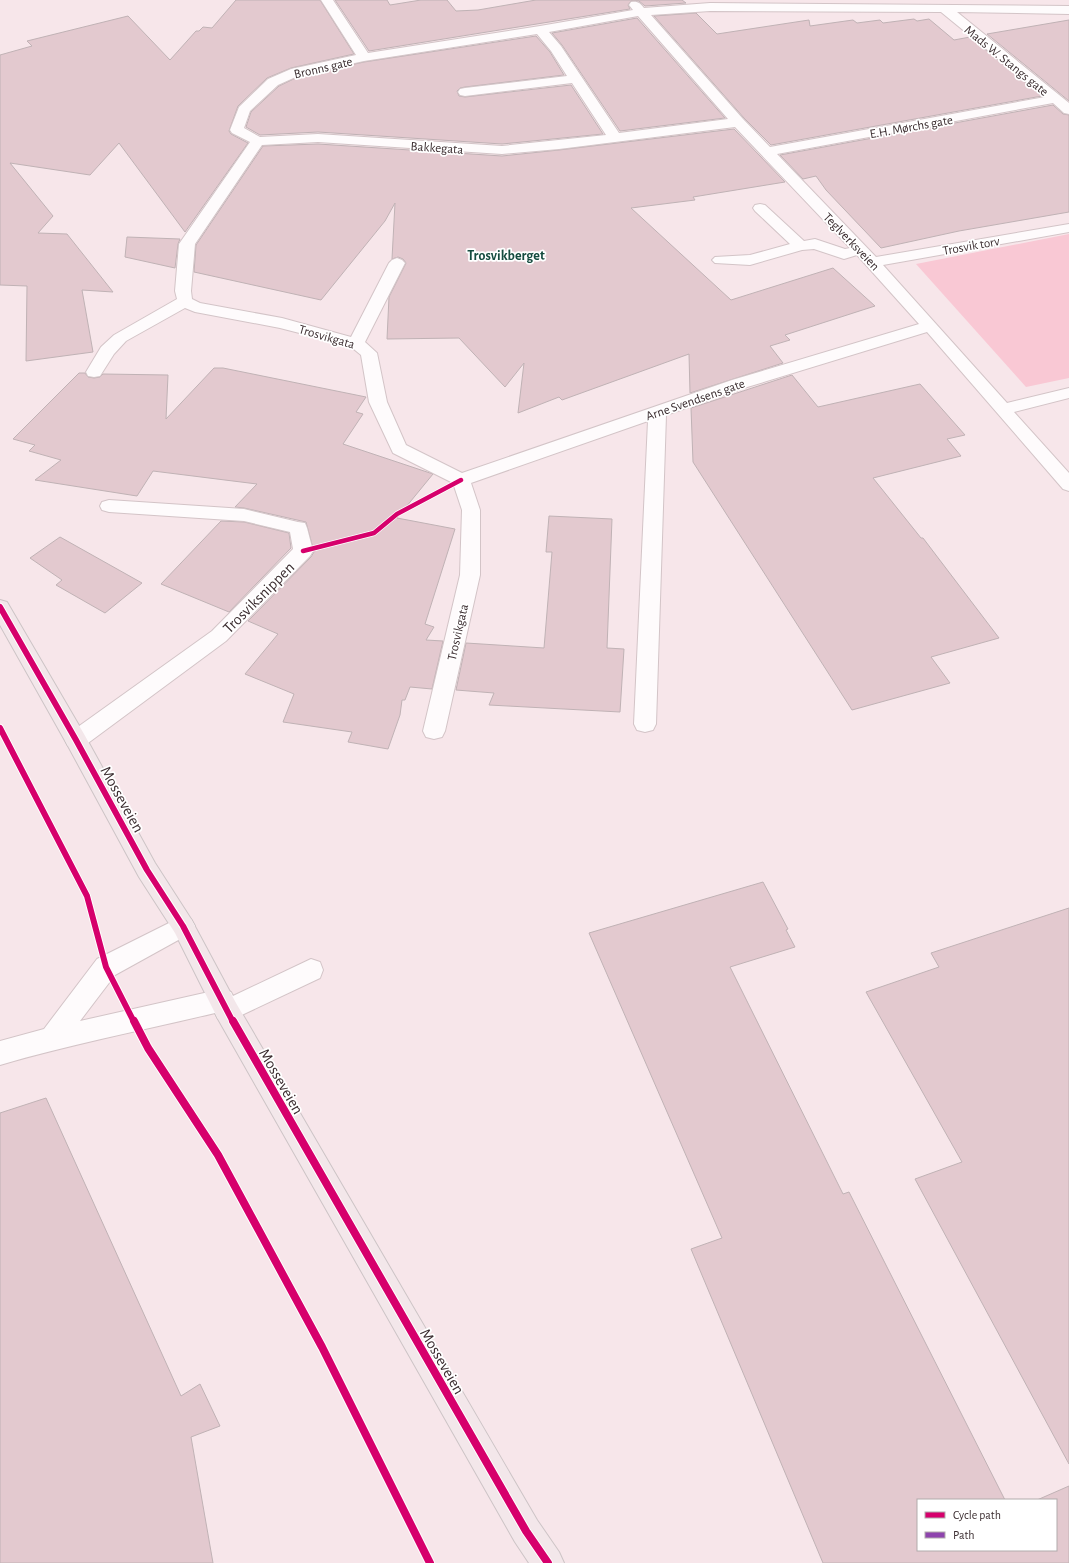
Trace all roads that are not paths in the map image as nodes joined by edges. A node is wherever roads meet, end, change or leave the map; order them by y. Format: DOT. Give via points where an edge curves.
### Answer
graph roads {
  1 [pos="327,0"];
  2 [pos="631,0"];
  3 [pos="945,9"];
  4 [pos="1069,10"];
  5 [pos="642,12"];
  6 [pos="540,30"];
  7 [pos="364,57"];
  8 [pos="576,78"];
  9 [pos="465,92"];
  10 [pos="1055,99"];
  11 [pos="1069,109"];
  12 [pos="738,122"];
  13 [pos="615,138"];
  14 [pos="258,141"];
  15 [pos="767,152"];
  16 [pos="760,208"];
  17 [pos="1069,228"];
  18 [pos="800,246"];
  19 [pos="861,250"];
  20 [pos="720,260"];
  21 [pos="872,262"];
  22 [pos="397,263"];
  23 [pos="185,301"];
  24 [pos="930,326"];
  25 [pos="356,343"];
  26 [pos="94,372"];
  27 [pos="1069,394"];
  28 [pos="1002,409"];
  29 [pos="657,412"];
  30 [pos="461,480"];
  31 [pos="1069,485"];
  32 [pos="109,506"];
  33 [pos="0,607"];
  34 [pos="646,724"];
  35 [pos="434,731"];
  36 [pos="76,740"];
  37 [pos="182,926"];
  38 [pos="311,970"];
  39 [pos="225,1005"];
  40 [pos="52,1038"];
  41 [pos="0,1053"];
  42 [pos="548,1563"];
  1 -- 7 [label="street, Bronns gate"];
  2 -- 5 [label="street, Teglverksveien"];
  3 -- 4 [label="street, Bronns gate"];
  3 -- 5 [label="street, Bronns gate" via="710,7"];
  3 -- 10 [label="street, Mads W. Stangs gate"];
  5 -- 6 [label="street, Bronns gate"];
  5 -- 12 [label="street, Teglverksveien"];
  6 -- 7 [label="street, Bronns gate"];
  6 -- 8 [label="street"];
  7 -- 14 [label="street, Bronns gate" via="296,72 273,82 244,110 237,130"];
  8 -- 9 [label="street"];
  8 -- 13 [label="street"];
  10 -- 11 [label="street, Mads W. Stangs gate"];
  10 -- 15 [label="street, E.H. Mørchs gate"];
  12 -- 13 [label="street, Bakkegata"];
  12 -- 15 [label="street, Teglverksveien"];
  13 -- 14 [label="street, Bakkegata" via="502,150 318,138"];
  14 -- 23 [label="street" via="187,244 183,291"];
  15 -- 19 [label="street, Teglverksveien"];
  16 -- 18 [label="street"];
  17 -- 21 [label="street, Trosvik torv"];
  18 -- 19 [label="street" via="815,244 844,254"];
  18 -- 20 [label="street" via="750,260"];
  19 -- 21 [label="street, Teglverksveien"];
  21 -- 24 [label="street, Teglverksveien"];
  22 -- 25 [label="street"];
  23 -- 25 [label="street, Trosvikgata" via="196,307 282,324"];
  23 -- 26 [label="street" via="120,338 107,351"];
  24 -- 28 [label="street, Teglverksveien"];
  24 -- 29 [label="street, Arne Svendsens gate" via="738,384"];
  25 -- 30 [label="street, Trosvikgata" via="369,353 378,402 399,449"];
  27 -- 28 [label="street"];
  28 -- 31 [label="street, Teglverksveien"];
  29 -- 30 [label="street, Arne Svendsens gate"];
  29 -- 34 [label="street"];
  30 -- 35 [label="street, Trosvikgata" via="471,510 470,575"];
  32 -- 36 [label="street, Trosviksnippen" via="252,517 298,528 303,551 219,636"];
  33 -- 36 [label="main road, Mosseveien"];
  36 -- 37 [label="main road, Mosseveien" via="147,870"];
  37 -- 39 [label="main road, Mosseveien"];
  37 -- 40 [label="street" via="106,967"];
  38 -- 39 [label="street"];
  39 -- 40 [label="street"];
  39 -- 42 [label="main road, Mosseveien" via="526,1532"];
  40 -- 41 [label="street"];
}
